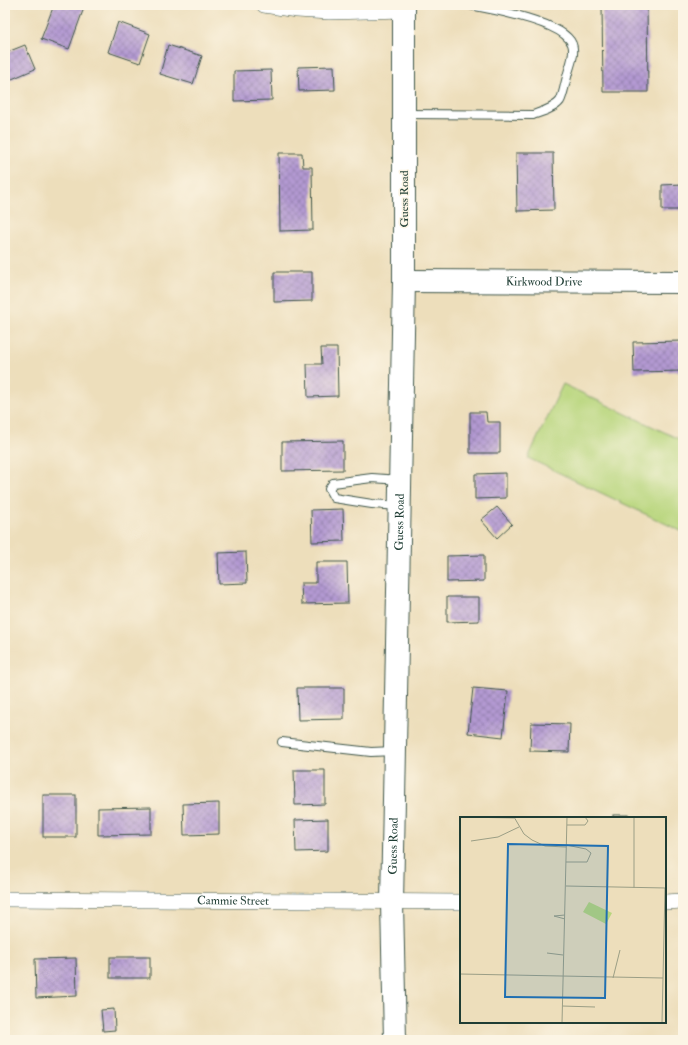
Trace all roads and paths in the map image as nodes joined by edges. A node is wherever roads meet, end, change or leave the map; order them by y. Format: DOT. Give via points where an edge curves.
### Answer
graph roads {
  1 [pos="264,5"];
  2 [pos="469,5"];
  3 [pos="404,7"];
  4 [pos="403,114"];
  5 [pos="404,281"];
  6 [pos="683,282"];
  7 [pos="400,480"];
  8 [pos="400,506"];
  9 [pos="282,742"];
  10 [pos="395,751"];
  11 [pos="5,899"];
  12 [pos="683,901"];
  13 [pos="460,902"];
  14 [pos="666,902"];
  15 [pos="392,903"];
  16 [pos="395,1040"];
  1 -- 3 [label="street" via="330,12"];
  2 -- 4 [label="lane" via="505,12 563,33 572,43 574,52 560,101 547,110 533,115"];
  3 -- 4 [label="main road, Guess Road"];
  4 -- 5 [label="main road, Guess Road"];
  5 -- 6 [label="main road, Kirkwood Drive"];
  5 -- 7 [label="main road, Guess Road"];
  7 -- 8 [label="main road, Guess Road"];
  7 -- 8 [label="lane" via="372,478 333,482 329,489 334,498"];
  8 -- 10 [label="main road, Guess Road"];
  9 -- 10 [label="lane" via="371,752"];
  10 -- 15 [label="main road, Guess Road"];
  11 -- 15 [label="street, Cammie Street"];
  12 -- 14 [label="street"];
  13 -- 15 [label="street, Cammie Street"];
  15 -- 16 [label="main road, Guess Road"];
}
